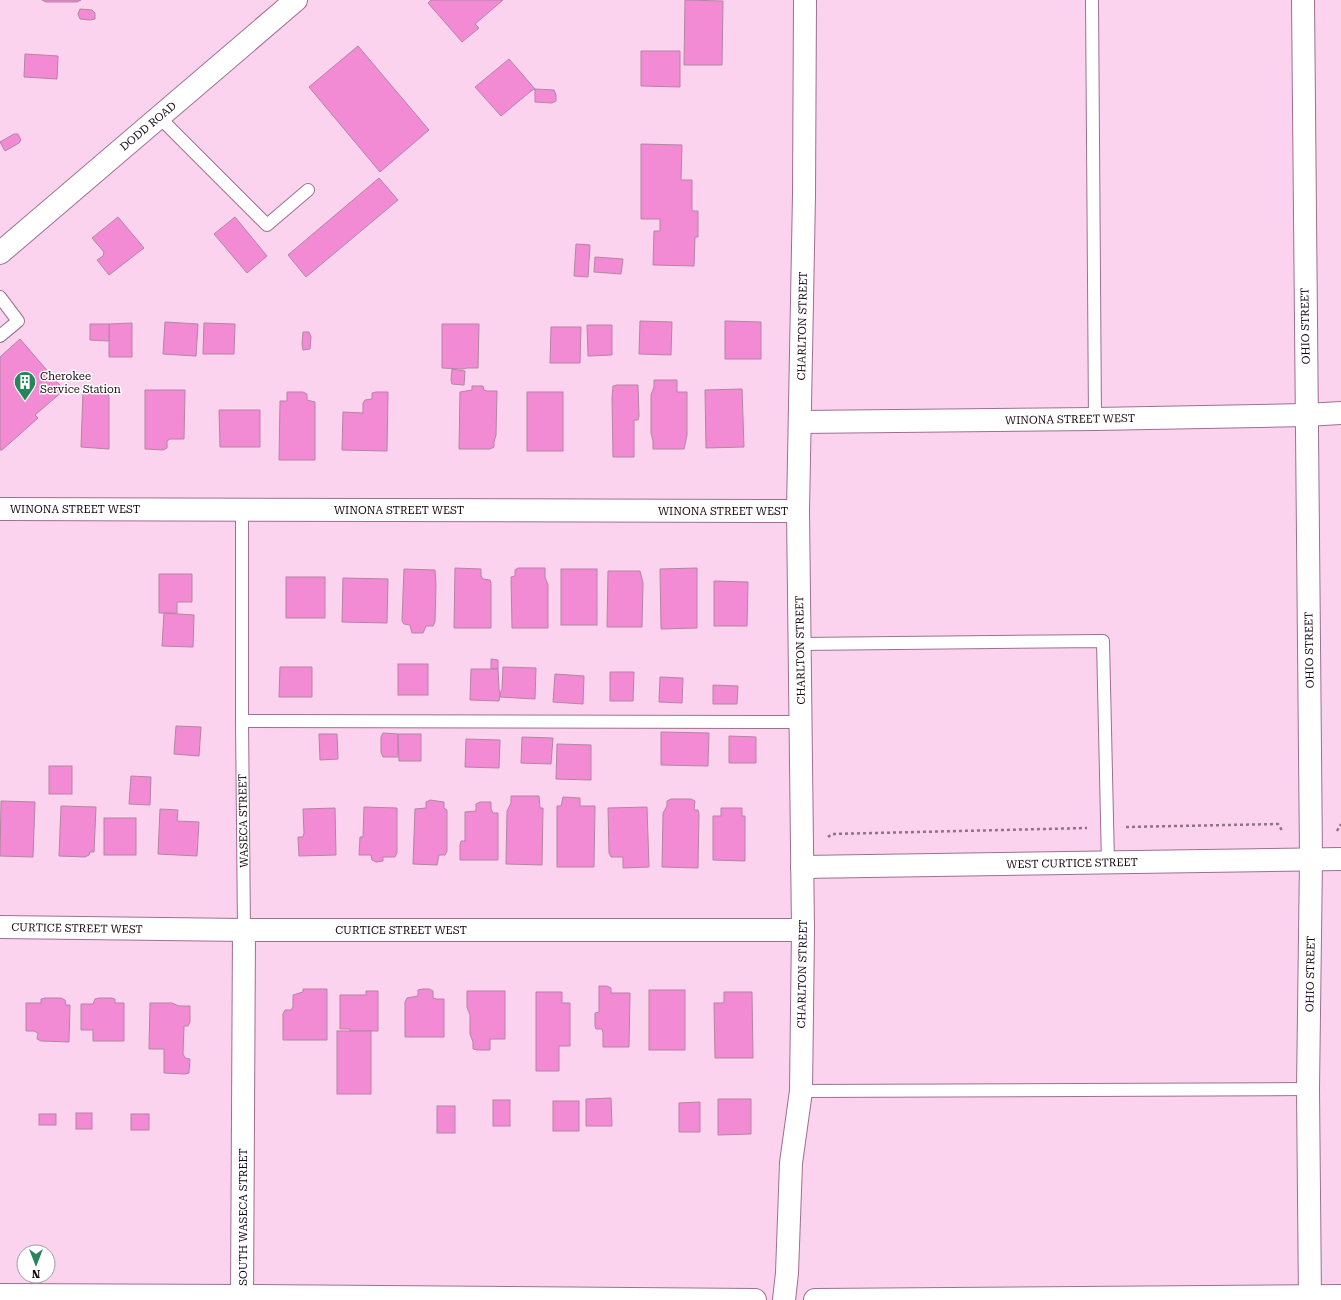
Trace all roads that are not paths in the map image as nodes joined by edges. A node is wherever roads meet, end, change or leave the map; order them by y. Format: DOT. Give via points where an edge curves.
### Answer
graph roads {
  1 [pos="296,0"];
  2 [pos="805,0"];
  3 [pos="1092,0"];
  4 [pos="1302,0"];
  5 [pos="159,117"];
  6 [pos="308,190"];
  7 [pos="0,253"];
  8 [pos="0,297"];
  9 [pos="0,336"];
  10 [pos="1341,413"];
  11 [pos="1306,415"];
  12 [pos="1095,419"];
  13 [pos="800,422"];
  14 [pos="0,509"];
  15 [pos="242,509"];
  16 [pos="798,511"];
  17 [pos="800,644"];
  18 [pos="242,721"];
  19 [pos="801,722"];
  20 [pos="1341,859"];
  21 [pos="1311,860"];
  22 [pos="1108,863"];
  23 [pos="802,867"];
  24 [pos="0,927"];
  25 [pos="244,930"];
  26 [pos="803,930"];
  27 [pos="1308,1089"];
  28 [pos="801,1091"];
  29 [pos="243,1133"];
  30 [pos="0,1295"];
  31 [pos="1341,1296"];
  32 [pos="242,1298"];
  33 [pos="1310,1298"];
  34 [pos="755,1300"];
  35 [pos="784,1300"];
  36 [pos="815,1300"];
  1 -- 5 [label="street, DODD ROAD"];
  2 -- 13 [label="street, CHARLTON STREET"];
  3 -- 12 [label="lane"];
  4 -- 11 [label="street, OHIO STREET"];
  5 -- 6 [label="lane" via="267,225"];
  5 -- 7 [label="street, DODD ROAD"];
  8 -- 9 [label="lane" via="18,321"];
  10 -- 11 [label="street, WINONA STREET WEST"];
  11 -- 12 [label="street, WINONA STREET WEST"];
  11 -- 21 [label="street, OHIO STREET"];
  12 -- 13 [label="street, WINONA STREET WEST"];
  13 -- 16 [label="street, CHARLTON STREET"];
  14 -- 15 [label="street, WINONA STREET WEST"];
  15 -- 16 [label="street, WINONA STREET WEST"];
  15 -- 18 [label="lane, WASECA STREET"];
  16 -- 17 [label="street, CHARLTON STREET"];
  17 -- 19 [label="street, CHARLTON STREET"];
  17 -- 22 [label="lane" via="1103,640"];
  18 -- 19 [label="lane"];
  18 -- 25 [label="lane, WASECA STREET"];
  19 -- 23 [label="street, CHARLTON STREET"];
  20 -- 21 [label="street, WEST CURTICE STREET"];
  21 -- 22 [label="street, WEST CURTICE STREET"];
  21 -- 27 [label="street, OHIO STREET"];
  22 -- 23 [label="street, WEST CURTICE STREET"];
  23 -- 26 [label="street, CHARLTON STREET"];
  24 -- 25 [label="street, CURTICE STREET WEST"];
  25 -- 26 [label="street, CURTICE STREET WEST"];
  25 -- 29 [label="street, WASECA STREET"];
  26 -- 28 [label="street, CHARLTON STREET"];
  27 -- 28 [label="lane"];
  27 -- 33 [label="street, OHIO STREET"];
  28 -- 35 [label="street, CHARLTON STREET" via="791,1163"];
  29 -- 32 [label="street, SOUTH WASECA STREET"];
  30 -- 32 [label="street"];
  31 -- 33 [label="street"];
  32 -- 34 [label="street"];
  33 -- 36 [label="street"];
}
